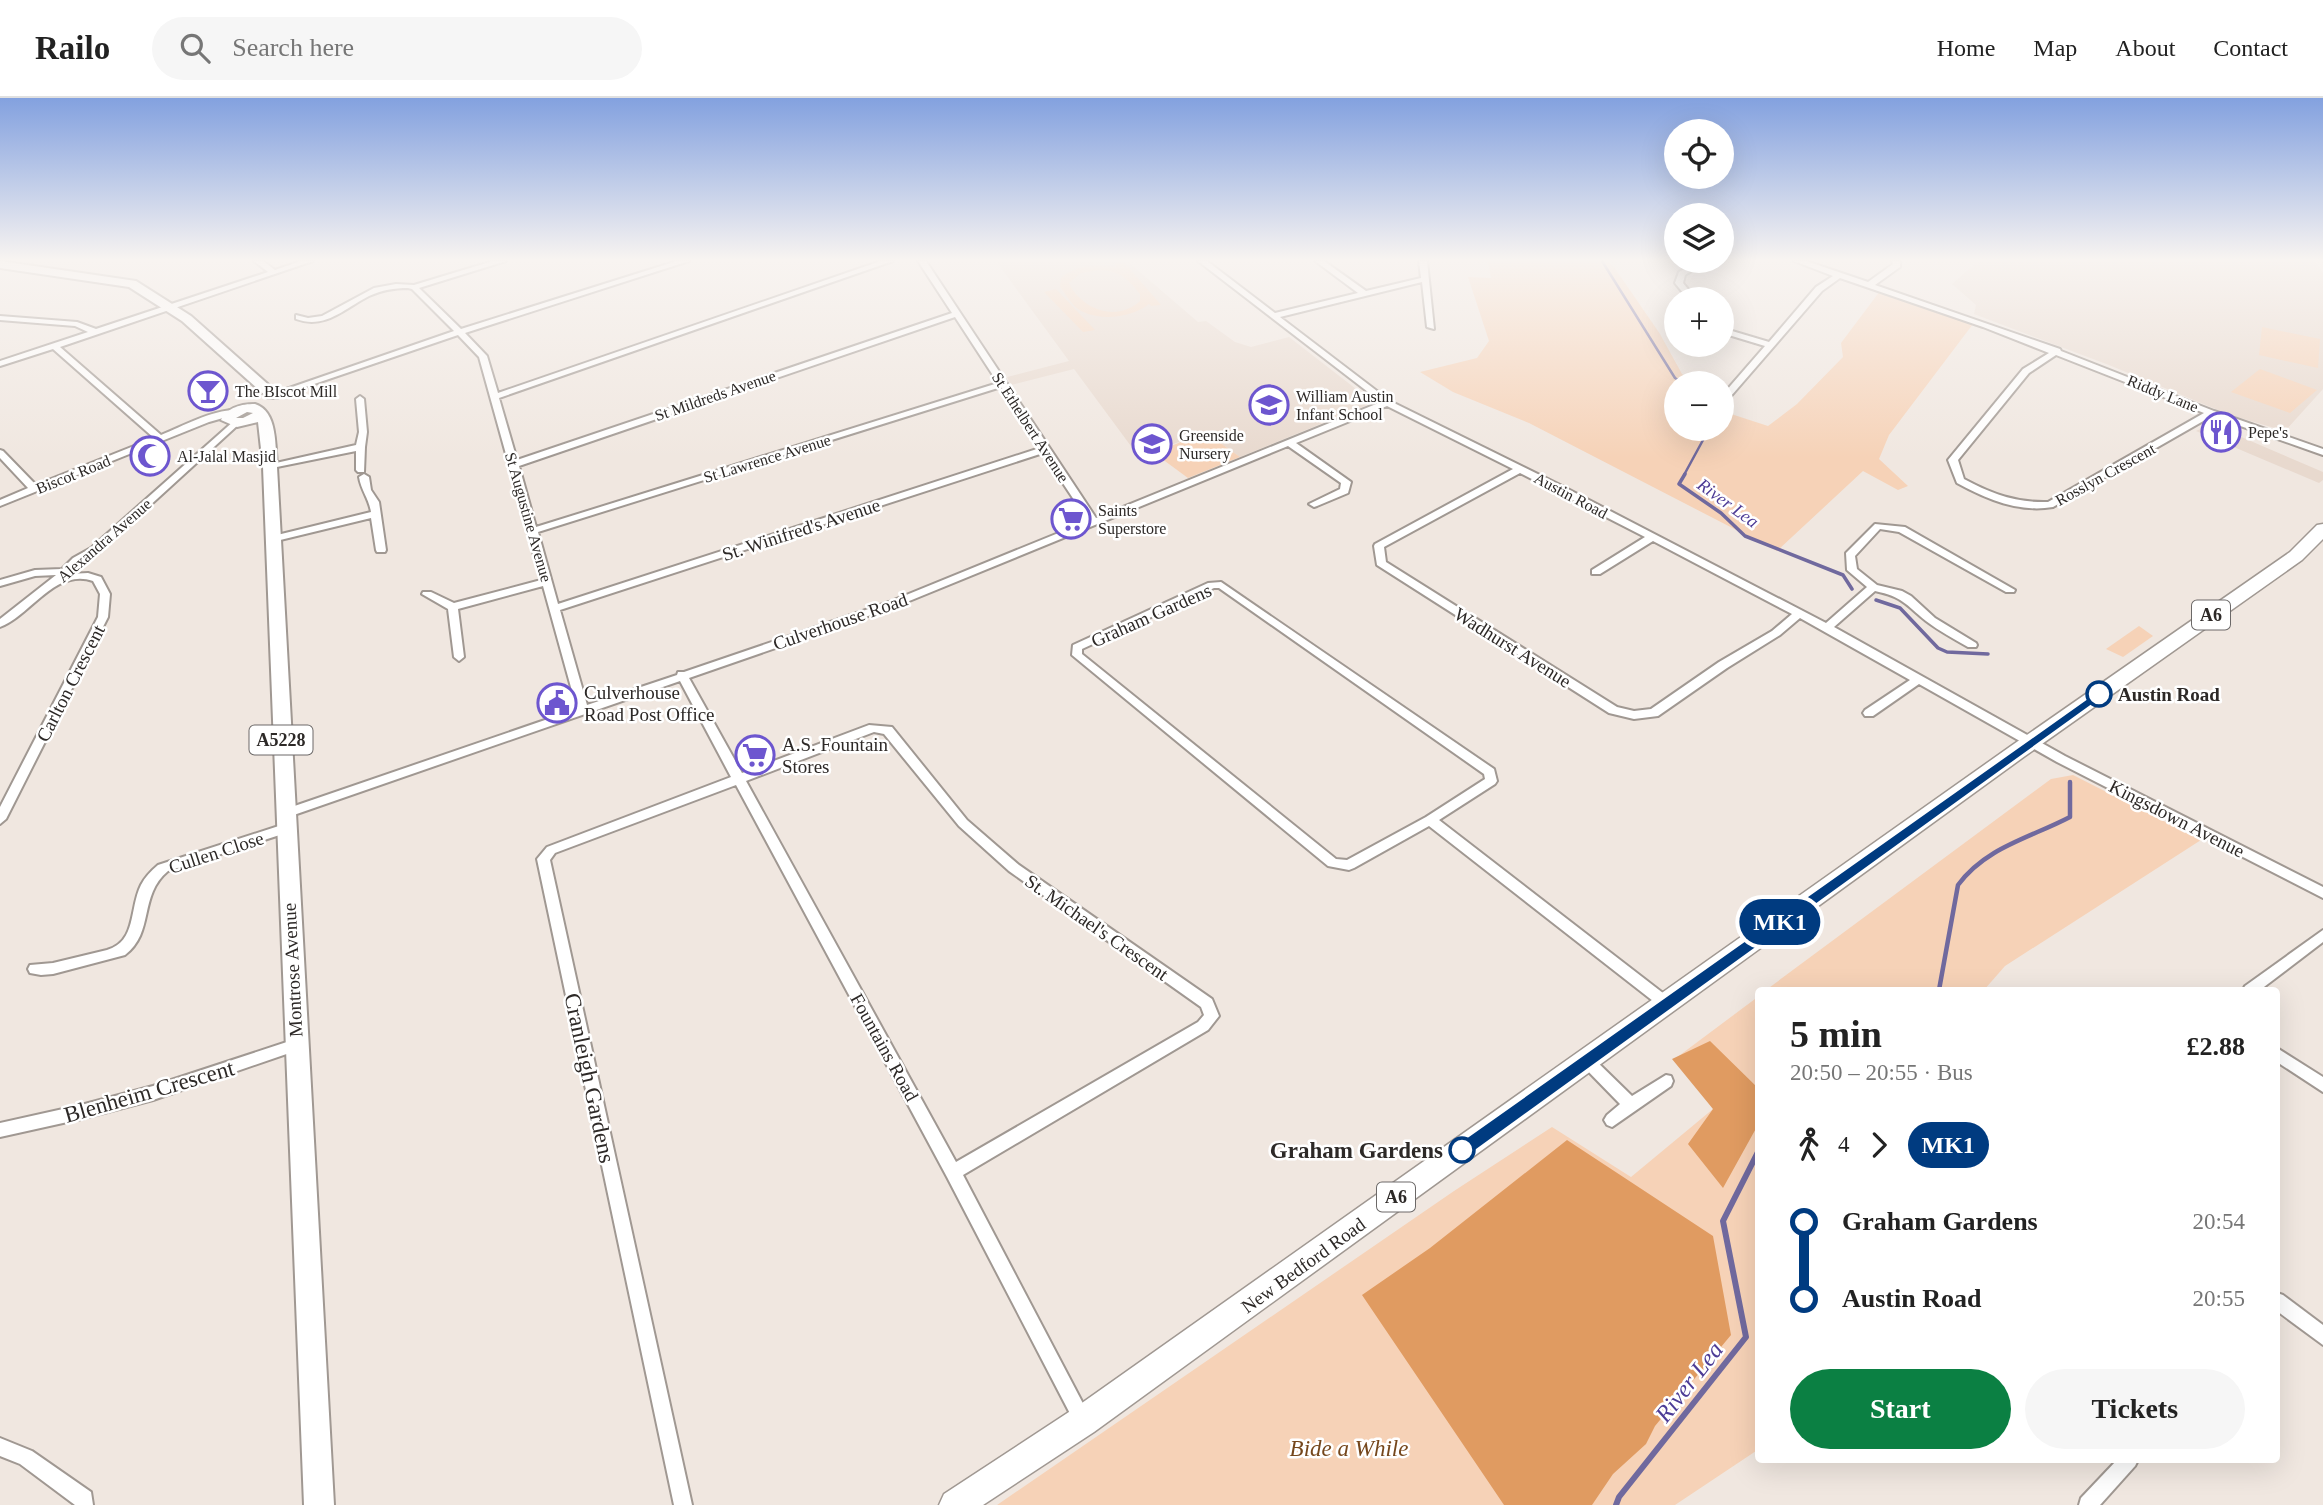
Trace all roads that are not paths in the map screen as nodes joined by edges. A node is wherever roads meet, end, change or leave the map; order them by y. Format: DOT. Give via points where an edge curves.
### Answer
graph roads {
  1 [pos="83,327"];
  2 [pos="115,327"];
  3 [pos="194,327"];
  4 [pos="456,327"];
  5 [pos="479,327"];
  6 [pos="699,327"];
  7 [pos="920,327"];
  8 [pos="965,327"];
  9 [pos="1287,327"];
  10 [pos="1787,327"];
  11 [pos="1988,327"];
  12 [pos="462,332"];
  13 [pos="97,333"];
  14 [pos="1734,334"];
  15 [pos="1771,345"];
  16 [pos="55,346"];
  17 [pos="2057,351"];
  18 [pos="0,364"];
  19 [pos="1003,384"];
  20 [pos="1734,387"];
  21 [pos="273,395"];
  22 [pos="495,397"];
  23 [pos="360,399"];
  24 [pos="1387,403"];
  25 [pos="261,412"];
  26 [pos="2211,413"];
  27 [pos="236,418"];
  28 [pos="267,435"];
  29 [pos="161,439"];
  30 [pos="1289,443"];
  31 [pos="360,447"];
  32 [pos="1046,449"];
  33 [pos="0,453"];
  34 [pos="2323,455"];
  35 [pos="514,464"];
  36 [pos="270,467"];
  37 [pos="1520,469"];
  38 [pos="34,489"];
  39 [pos="0,503"];
  40 [pos="1314,504"];
  41 [pos="376,514"];
  42 [pos="1094,523"];
  43 [pos="2323,529"];
  44 [pos="532,531"];
  45 [pos="1651,538"];
  46 [pos="272,539"];
  47 [pos="2323,544"];
  48 [pos="381,550"];
  49 [pos="2296,555"];
  50 [pos="1596,572"];
  51 [pos="61,575"];
  52 [pos="546,582"];
  53 [pos="0,583"];
  54 [pos="1872,587"];
  55 [pos="2010,590"];
  56 [pos="427,594"];
  57 [pos="453,607"];
  58 [pos="555,608"];
  59 [pos="1799,614"];
  60 [pos="0,624"];
  61 [pos="1827,628"];
  62 [pos="1972,645"];
  63 [pos="459,657"];
  64 [pos="682,675"];
  65 [pos="1919,678"];
  66 [pos="583,710"];
  67 [pos="1869,713"];
  68 [pos="2032,742"];
  69 [pos="738,778"];
  70 [pos="0,819"];
  71 [pos="1430,820"];
  72 [pos="285,822"];
  73 [pos="2323,893"];
  74 [pos="2323,935"];
  75 [pos="35,969"];
  76 [pos="2254,987"];
  77 [pos="1667,1003"];
  78 [pos="296,1045"];
  79 [pos="2280,1056"];
  80 [pos="1587,1060"];
  81 [pos="1666,1081"];
  82 [pos="2323,1085"];
  83 [pos="1631,1105"];
  84 [pos="1612,1120"];
  85 [pos="0,1130"];
  86 [pos="953,1172"];
  87 [pos="2280,1303"];
  88 [pos="2323,1336"];
  89 [pos="1083,1422"];
  90 [pos="0,1447"];
  91 [pos="2126,1463"];
  92 [pos="83,1505"];
  93 [pos="319,1505"];
  94 [pos="682,1505"];
  95 [pos="955,1505"];
  96 [pos="2088,1505"];
  1 -- 13 [label="street"];
  2 -- 13 [label="street"];
  3 -- 21 [label="main road"];
  4 -- 12 [label="street, St Augustine Avenue"];
  5 -- 12 [label="street"];
  6 -- 22 [label="street"];
  7 -- 35 [label="street, St Mildreds Avenue"];
  8 -- 19 [label="street, St Ethelbert Avenue"];
  9 -- 24 [label="street, Austin Road"];
  10 -- 15 [label="street"];
  11 -- 17 [label="street, Riddy Lane"];
  12 -- 21 [label="street"];
  12 -- 22 [label="street, St Augustine Avenue" via="483,356"];
  13 -- 16 [label="street"];
  14 -- 15 [label="street"];
  15 -- 20 [label="street"];
  16 -- 18 [label="street"];
  16 -- 29 [label="street"];
  17 -- 26 [label="street, Riddy Lane"];
  17 -- 26 [label="street, Rosslyn Crescent" via="2026,370 1953,460 1960,481 2001,501 2050,505"];
  19 -- 32 [label="street, St Ethelbert Avenue"];
  19 -- 44 [label="street, St Lawrence Avenue"];
  21 -- 25 [label="main road"];
  21 -- 27 [label="main road"];
  22 -- 35 [label="street, St Augustine Avenue"];
  23 -- 31 [label="street"];
  24 -- 30 [label="street, Culverhouse Road"];
  24 -- 37 [label="street, Austin Road"];
  25 -- 27 [label="main road" via="255,408"];
  25 -- 28 [label="main road, Montrose Avenue / A5228"];
  26 -- 34 [label="street, Riddy Lane"];
  27 -- 28 [label="main road"];
  27 -- 29 [label="street, Biscot Road"];
  27 -- 51 [label="street, Alexandra Avenue" via="95,550"];
  28 -- 36 [label="main road, Montrose Avenue / A5228"];
  29 -- 38 [label="street, Biscot Road"];
  30 -- 40 [label="street" via="1346,482 1345,491"];
  30 -- 42 [label="street, Culverhouse Road"];
  31 -- 36 [label="street"];
  31 -- 41 [label="street" via="362,474"];
  32 -- 42 [label="street, St Ethelbert Avenue"];
  32 -- 58 [label="street, St. Winifred's Avenue"];
  33 -- 38 [label="street"];
  35 -- 44 [label="street, St Augustine Avenue"];
  36 -- 46 [label="main road, Montrose Avenue / A5228"];
  37 -- 45 [label="street, Austin Road"];
  37 -- 59 [label="street, Wadhurst Avenue" via="1379,546 1381,563 1613,710 1654,713"];
  38 -- 39 [label="street, Biscot Road"];
  41 -- 46 [label="street"];
  41 -- 48 [label="street"];
  42 -- 64 [label="street, Culverhouse Road" via="893,604"];
  43 -- 49 [label="highway, New Bedford Road / A6"];
  44 -- 52 [label="street, St Augustine Avenue"];
  45 -- 50 [label="street"];
  45 -- 59 [label="street, Austin Road"];
  46 -- 72 [label="main road, Montrose Avenue / A5228"];
  47 -- 49 [label="highway, New Bedford Road / A6"];
  49 -- 68 [label="highway, New Bedford Road / A6"];
  51 -- 53 [label="street" via="35,573"];
  51 -- 60 [label="street, Alexandra Avenue"];
  51 -- 70 [label="street, Carlton Crescent" via="97,579 105,594 103,617"];
  52 -- 57 [label="street"];
  52 -- 58 [label="street, St Augustine Avenue"];
  54 -- 55 [label="street" via="1852,570 1850,555 1878,526 1889,526"];
  54 -- 61 [label="street"];
  54 -- 62 [label="street" via="1907,598 1931,620"];
  56 -- 57 [label="street"];
  57 -- 63 [label="street"];
  58 -- 66 [label="street, St Augustine Avenue"];
  59 -- 61 [label="street, Austin Road"];
  61 -- 65 [label="street, Austin Road"];
  64 -- 66 [label="street, Culverhouse Road"];
  64 -- 69 [label="street, Fountains Road"];
  65 -- 67 [label="street"];
  65 -- 68 [label="street, Austin Road"];
  66 -- 72 [label="street, Culverhouse Road"];
  68 -- 73 [label="street, Kingsdown Avenue"];
  68 -- 77 [label="highway, New Bedford Road / A6"];
  69 -- 86 [label="street, Fountains Road"];
  69 -- 86 [label="street, St. Michael's Crescent" via="873,727 888,730 963,823 1014,868 1207,1003 1212,1016 1203,1026"];
  69 -- 94 [label="street, Cranleigh Gardens" via="551,850 543,859"];
  71 -- 71 [label="street, Graham Gardens" via="1349,865 1333,863 1077,655 1077,647 1212,585 1222,585 1490,772 1491,781"];
  71 -- 77 [label="street"];
  72 -- 75 [label="street, Cullen Close" via="163,868 147,880 130,943 121,950"];
  72 -- 78 [label="main road, Montrose Avenue / A5228"];
  74 -- 76 [label="street"];
  77 -- 80 [label="highway, New Bedford Road / A6"];
  78 -- 85 [label="street, Blenheim Crescent" via="153,1093"];
  78 -- 93 [label="main road, Montrose Avenue / A5228"];
  79 -- 82 [label="street"];
  80 -- 83 [label="street"];
  80 -- 89 [label="highway, New Bedford Road / A6"];
  81 -- 83 [label="street"];
  83 -- 84 [label="street"];
  86 -- 89 [label="street, Fountains Road"];
  87 -- 88 [label="street"];
  89 -- 95 [label="highway, New Bedford Road / A6"];
  90 -- 92 [label="street" via="26,1457 84,1499"];
  91 -- 96 [label="street"];
}
